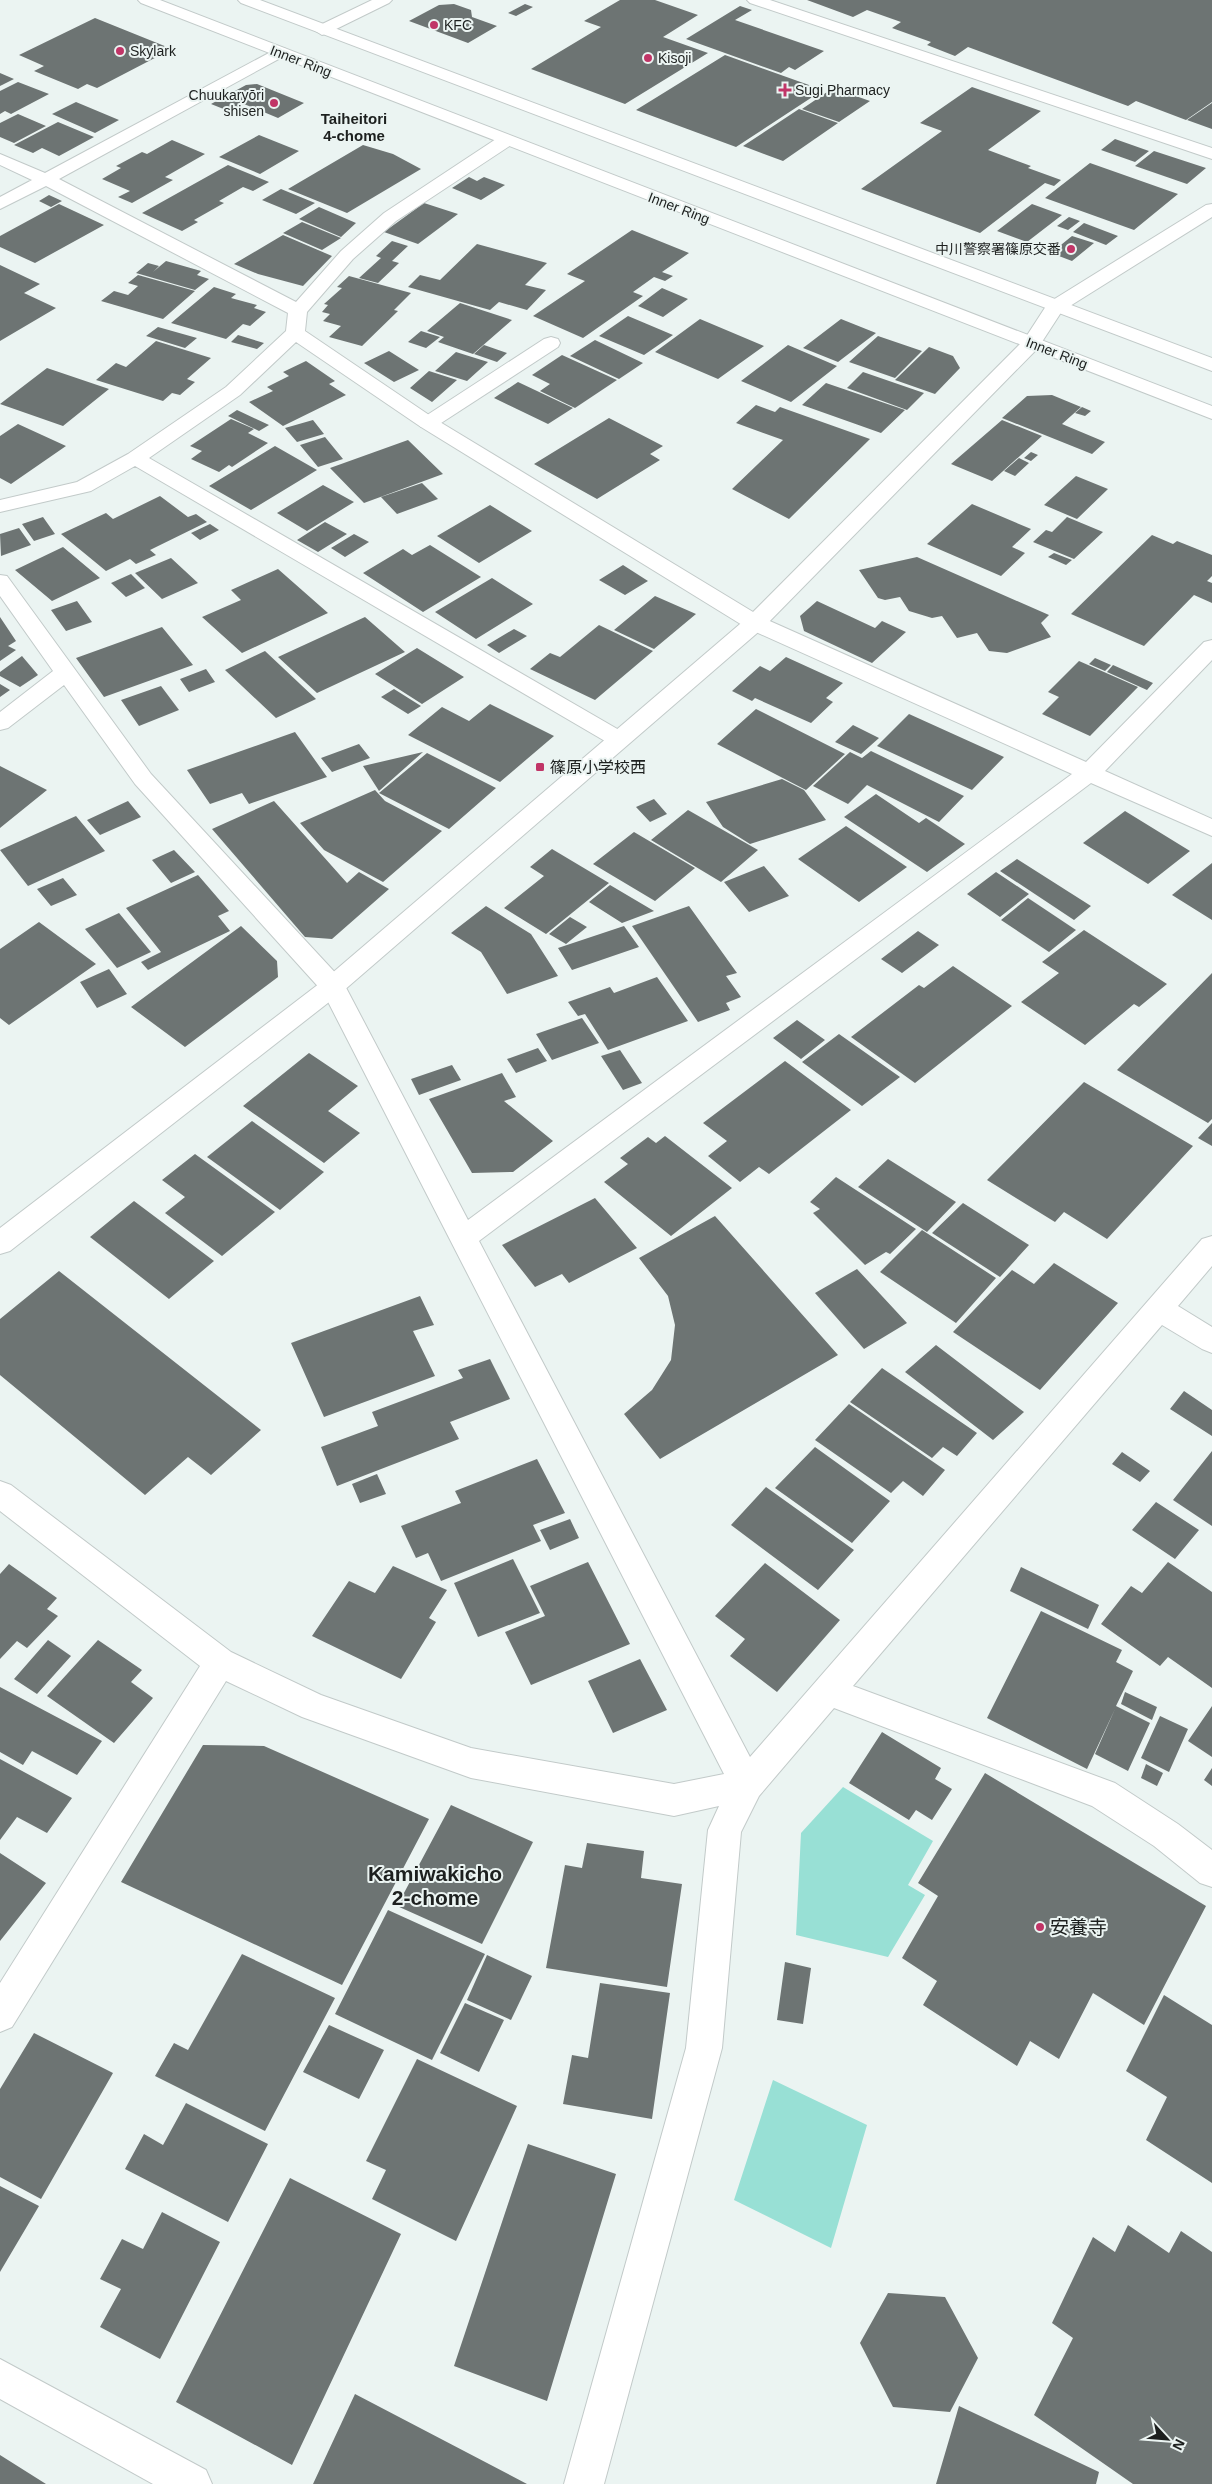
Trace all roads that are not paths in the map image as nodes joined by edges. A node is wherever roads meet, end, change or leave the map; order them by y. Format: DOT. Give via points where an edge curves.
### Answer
graph roads {
  1 [pos="146,0"];
  2 [pos="246,0"];
  3 [pos="384,0"];
  4 [pos="755,0"];
  5 [pos="322,30"];
  6 [pos="280,52"];
  7 [pos="505,141"];
  8 [pos="1212,154"];
  9 [pos="0,159"];
  10 [pos="45,179"];
  11 [pos="0,204"];
  12 [pos="1212,209"];
  13 [pos="1055,307"];
  14 [pos="298,311"];
  15 [pos="295,333"];
  16 [pos="551,343"];
  17 [pos="1031,344"];
  18 [pos="1212,365"];
  19 [pos="1212,413"];
  20 [pos="428,423"];
  21 [pos="135,458"];
  22 [pos="0,506"];
  23 [pos="0,581"];
  24 [pos="755,623"];
  25 [pos="1212,647"];
  26 [pos="67,671"];
  27 [pos="0,723"];
  28 [pos="618,739"];
  29 [pos="1089,773"];
  30 [pos="1212,828"];
  31 [pos="333,986"];
  32 [pos="464,1238"];
  33 [pos="0,1243"];
  34 [pos="1212,1247"];
  35 [pos="1160,1309"];
  36 [pos="1212,1341"];
  37 [pos="0,1494"];
  38 [pos="220,1662"];
  39 [pos="828,1691"];
  40 [pos="747,1784"];
  41 [pos="1212,1871"];
  42 [pos="0,2015"];
  43 [pos="0,2378"];
  44 [pos="192,2484"];
  45 [pos="584,2484"];
  1 -- 6 [label="street, Inner Ring"];
  2 -- 5 [label="street"];
  3 -- 5 [label="street"];
  4 -- 8 [label="street"];
  5 -- 13 [label="street"];
  6 -- 7 [label="street, Inner Ring"];
  6 -- 10 [label="street"];
  7 -- 14 [label="street" via="390,217 347,255"];
  7 -- 17 [label="street, Inner Ring"];
  9 -- 10 [label="street"];
  10 -- 11 [label="street"];
  10 -- 14 [label="street"];
  12 -- 13 [label="street"];
  13 -- 17 [label="street"];
  13 -- 18 [label="street"];
  14 -- 15 [label="street"];
  15 -- 20 [label="street"];
  15 -- 21 [label="street" via="232,391"];
  16 -- 20 [label="street"];
  17 -- 19 [label="street, Inner Ring"];
  17 -- 24 [label="street"];
  20 -- 24 [label="street"];
  21 -- 22 [label="street" via="84,487"];
  21 -- 28 [label="street"];
  23 -- 26 [label="street"];
  24 -- 28 [label="street"];
  24 -- 29 [label="street"];
  25 -- 29 [label="street"];
  26 -- 27 [label="street"];
  26 -- 31 [label="street" via="143,779"];
  28 -- 31 [label="street"];
  29 -- 30 [label="street"];
  29 -- 32 [label="street"];
  31 -- 32 [label="street"];
  31 -- 33 [label="street"];
  32 -- 40 [label="street"];
  34 -- 35 [label="street"];
  35 -- 36 [label="street"];
  35 -- 39 [label="street"];
  37 -- 38 [label="street"];
  38 -- 40 [label="street" via="313,1707 471,1763 674,1800"];
  38 -- 42 [label="street"];
  39 -- 40 [label="street"];
  39 -- 41 [label="street" via="1103,1794 1166,1835"];
  40 -- 45 [label="street" via="725,1830 704,2048"];
  43 -- 44 [label="street"];
}
